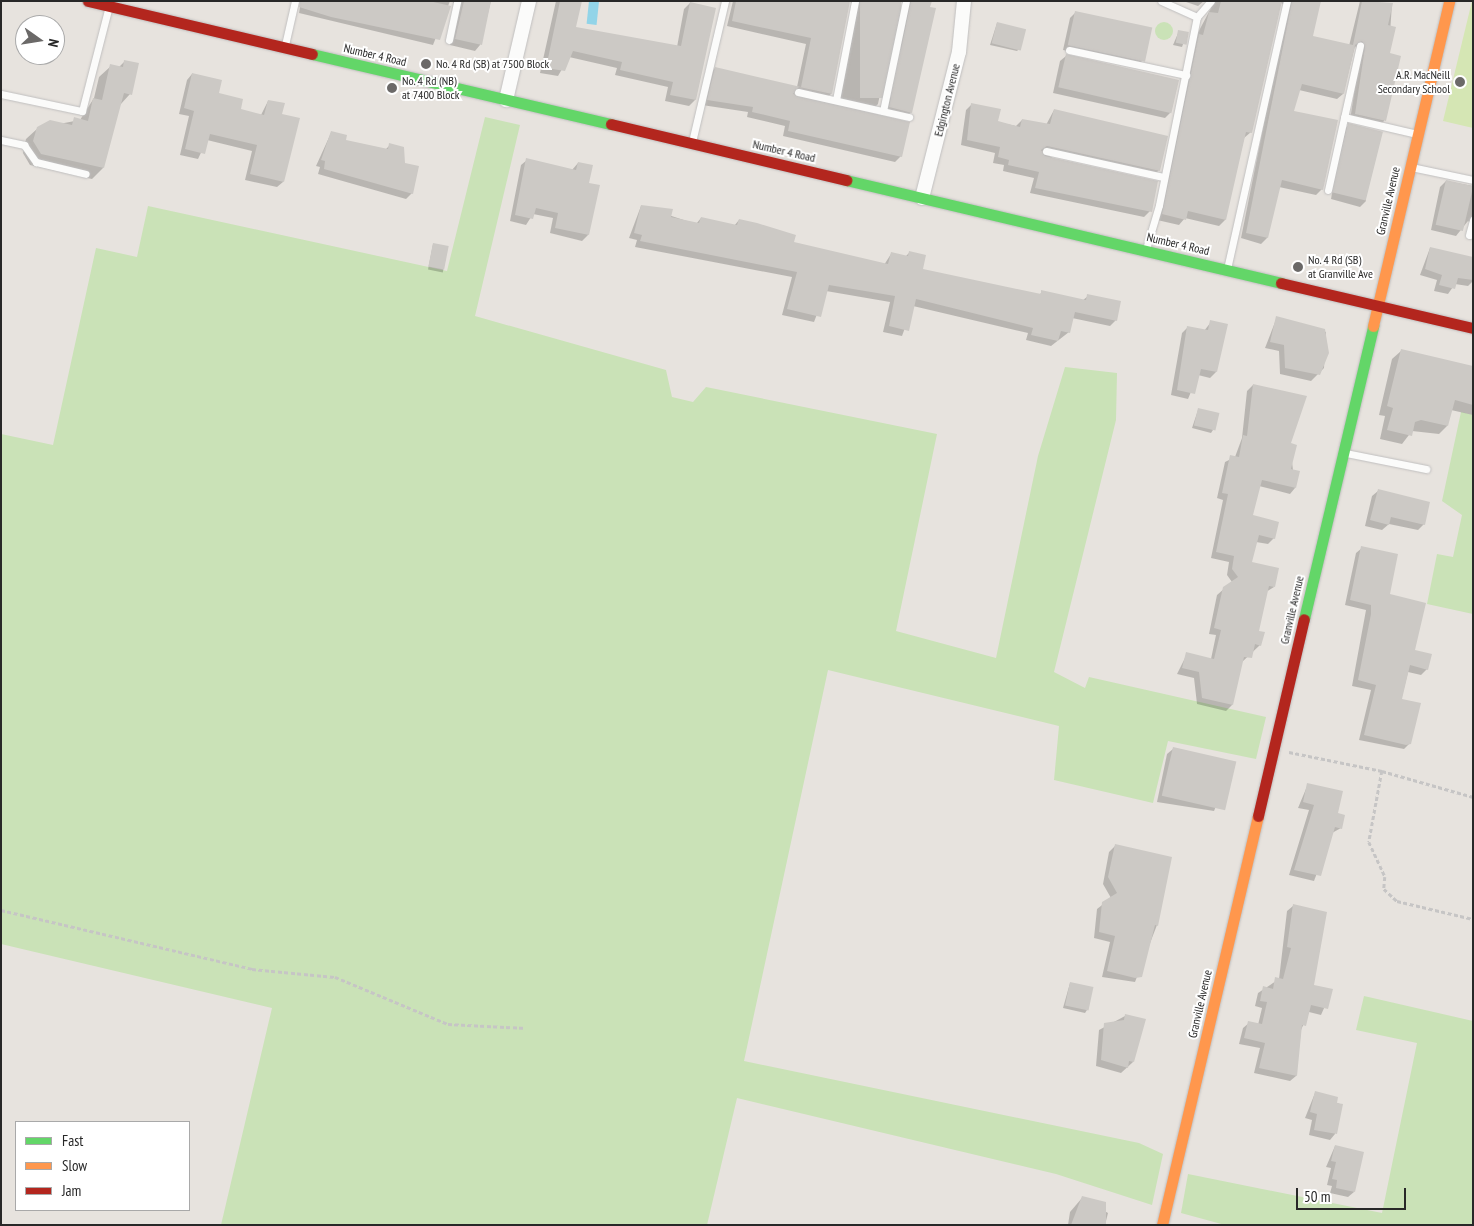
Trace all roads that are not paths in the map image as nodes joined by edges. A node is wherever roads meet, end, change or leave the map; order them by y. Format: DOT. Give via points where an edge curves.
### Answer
graph roads {
  1 [pos="88,1"];
  2 [pos="295,1"];
  3 [pos="457,1"];
  4 [pos="529,1"];
  5 [pos="725,1"];
  6 [pos="855,1"];
  7 [pos="906,1"];
  8 [pos="964,1"];
  9 [pos="1161,1"];
  10 [pos="1211,1"];
  11 [pos="1287,1"];
  12 [pos="1449,1"];
  13 [pos="109,6"];
  14 [pos="1197,17"];
  15 [pos="449,40"];
  16 [pos="1360,46"];
  17 [pos="284,48"];
  18 [pos="1069,50"];
  19 [pos="1186,75"];
  20 [pos="798,92"];
  21 [pos="1,94"];
  22 [pos="506,100"];
  23 [pos="836,100"];
  24 [pos="884,111"];
  25 [pos="908,117"];
  26 [pos="1344,117"];
  27 [pos="1418,134"];
  28 [pos="1,140"];
  29 [pos="692,143"];
  30 [pos="1046,150"];
  31 [pos="1410,166"];
  32 [pos="86,174"];
  33 [pos="1164,177"];
  34 [pos="1473,180"];
  35 [pos="1328,190"];
  36 [pos="922,198"];
  37 [pos="1473,220"];
  38 [pos="1469,235"];
  39 [pos="1145,250"];
  40 [pos="1227,270"];
  41 [pos="1378,305"];
  42 [pos="1473,328"];
  43 [pos="1343,452"];
  44 [pos="1426,469"];
  45 [pos="1162,1225"];
  1 -- 13 [label="main road, Number 4 Road"];
  2 -- 17 [label="lane"];
  3 -- 15 [label="lane"];
  4 -- 22 [label="street"];
  5 -- 29 [label="lane"];
  6 -- 23 [label="lane"];
  7 -- 24 [label="lane" via="904,28"];
  8 -- 36 [label="street, Edgington Avenue" via="959,52"];
  9 -- 14 [label="lane"];
  10 -- 14 [label="lane"];
  11 -- 40 [label="lane"];
  12 -- 27 [label="main road, Granville Avenue"];
  13 -- 17 [label="main road, Number 4 Road"];
  13 -- 21 [label="lane" via="82,112"];
  14 -- 19 [label="lane"];
  16 -- 26 [label="lane"];
  17 -- 22 [label="main road, Number 4 Road"];
  18 -- 19 [label="lane"];
  19 -- 33 [label="lane"];
  20 -- 23 [label="lane"];
  22 -- 29 [label="main road, Number 4 Road"];
  23 -- 24 [label="lane"];
  24 -- 25 [label="lane"];
  26 -- 27 [label="lane"];
  26 -- 35 [label="lane"];
  27 -- 31 [label="main road, Granville Avenue"];
  28 -- 32 [label="lane" via="24,145 36,162"];
  29 -- 36 [label="main road, Number 4 Road"];
  30 -- 33 [label="lane"];
  31 -- 34 [label="lane"];
  31 -- 41 [label="main road, Granville Avenue"];
  33 -- 39 [label="lane"];
  36 -- 39 [label="main road, Number 4 Road"];
  37 -- 38 [label="lane"];
  39 -- 40 [label="main road, Number 4 Road"];
  40 -- 41 [label="main road, Number 4 Road"];
  41 -- 42 [label="main road, Number 4 Road"];
  41 -- 43 [label="main road, Granville Avenue"];
  43 -- 44 [label="lane"];
  43 -- 45 [label="main road, Granville Avenue"];
}
